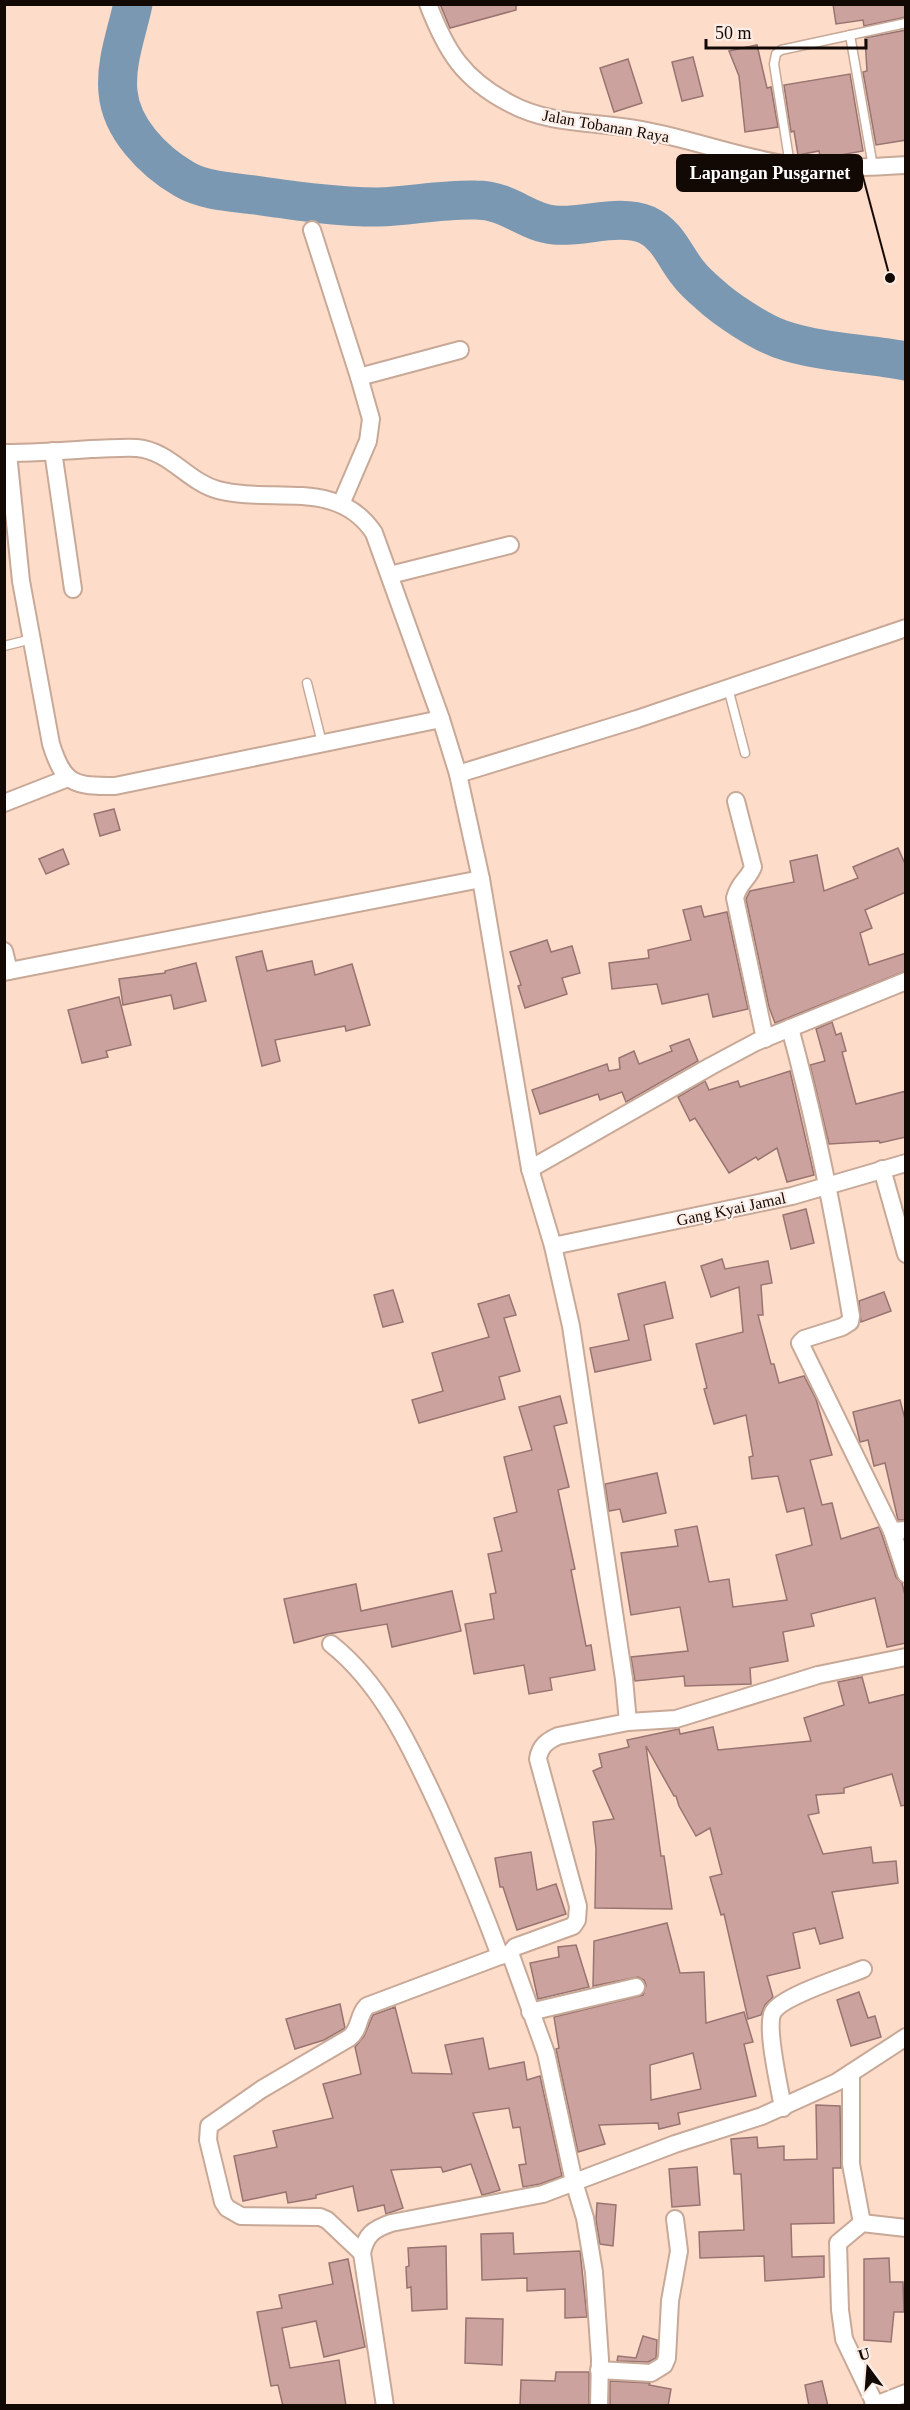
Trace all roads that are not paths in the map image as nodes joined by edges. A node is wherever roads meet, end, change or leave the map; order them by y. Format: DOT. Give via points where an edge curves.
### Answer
graph roads {
  1 [pos="428,4"];
  2 [pos="906,23"];
  3 [pos="850,35"];
  4 [pos="790,165"];
  5 [pos="906,165"];
  6 [pos="873,167"];
  7 [pos="312,230"];
  8 [pos="460,350"];
  9 [pos="359,377"];
  10 [pos="53,451"];
  11 [pos="6,453"];
  12 [pos="341,504"];
  13 [pos="510,545"];
  14 [pos="390,575"];
  15 [pos="73,589"];
  16 [pos="906,628"];
  17 [pos="32,639"];
  18 [pos="4,645"];
  19 [pos="307,683"];
  20 [pos="728,688"];
  21 [pos="441,718"];
  22 [pos="322,743"];
  23 [pos="745,753"];
  24 [pos="458,774"];
  25 [pos="68,778"];
  26 [pos="736,801"];
  27 [pos="4,803"];
  28 [pos="481,879"];
  29 [pos="4,951"];
  30 [pos="7,971"];
  31 [pos="906,981"];
  32 [pos="790,1028"];
  33 [pos="765,1039"];
  34 [pos="906,1163"];
  35 [pos="530,1169"];
  36 [pos="882,1169"];
  37 [pos="828,1185"];
  38 [pos="553,1246"];
  39 [pos="906,1254"];
  40 [pos="899,1530"];
  41 [pos="906,1574"];
  42 [pos="331,1644"];
  43 [pos="906,1657"];
  44 [pos="628,1722"];
  45 [pos="505,1955"];
  46 [pos="863,1970"];
  47 [pos="636,1987"];
  48 [pos="530,2012"];
  49 [pos="906,2037"];
  50 [pos="851,2073"];
  51 [pos="783,2108"];
  52 [pos="574,2182"];
  53 [pos="675,2219"];
  54 [pos="862,2223"];
  55 [pos="906,2228"];
  56 [pos="362,2253"];
  57 [pos="599,2370"];
  58 [pos="906,2393"];
  59 [pos="875,2405"];
  60 [pos="385,2406"];
  61 [pos="599,2406"];
  1 -- 4 [label="street, Jalan Tobanan Raya" via="441,38 466,73 508,103 528,112 551,120 643,130"];
  2 -- 3 [label="lane"];
  3 -- 4 [label="lane" via="776,54 774,64"];
  3 -- 6 [label="lane"];
  4 -- 6 [label="street, Jalan Tobanan Raya"];
  5 -- 6 [label="street, Jalan Tobanan Raya"];
  7 -- 9 [label="street"];
  8 -- 9 [label="street"];
  9 -- 12 [label="street" via="371,427"];
  10 -- 11 [label="street"];
  10 -- 12 [label="street" via="138,448 169,460 216,489 310,497"];
  10 -- 15 [label="street"];
  11 -- 17 [label="street"];
  12 -- 14 [label="street" via="367,522"];
  13 -- 14 [label="street"];
  14 -- 21 [label="street"];
  16 -- 20 [label="street"];
  17 -- 18 [label="lane"];
  17 -- 25 [label="street" via="51,744"];
  19 -- 22 [label="lane"];
  20 -- 23 [label="lane"];
  20 -- 24 [label="street"];
  21 -- 22 [label="street"];
  21 -- 24 [label="street"];
  22 -- 25 [label="street" via="115,786 78,784"];
  24 -- 28 [label="street"];
  25 -- 27 [label="street"];
  26 -- 33 [label="street" via="753,867 738,886 735,898"];
  28 -- 30 [label="street"];
  28 -- 35 [label="street"];
  29 -- 30 [label="street"];
  31 -- 32 [label="street"];
  32 -- 33 [label="street"];
  32 -- 37 [label="street"];
  33 -- 35 [label="street"];
  34 -- 36 [label="street, Gang Kyai Jamal"];
  35 -- 38 [label="street"];
  36 -- 37 [label="street, Gang Kyai Jamal"];
  36 -- 39 [label="street"];
  37 -- 38 [label="street, Gang Kyai Jamal"];
  37 -- 40 [label="street" via="850,1322 800,1343"];
  38 -- 44 [label="street" via="571,1326"];
  40 -- 41 [label="street"];
  42 -- 45 [label="street" via="370,1686 407,1739"];
  43 -- 44 [label="street" via="818,1675 676,1719"];
  44 -- 45 [label="street" via="558,1736 539,1751 576,1896 577,1920 567,1930 515,1947"];
  45 -- 48 [label="street"];
  45 -- 56 [label="street" via="367,2006 354,2034 209,2126 208,2140 227,2208 241,2216 320,2217"];
  46 -- 51 [label="street" via="784,2000 773,2013 770,2031"];
  47 -- 48 [label="street"];
  48 -- 52 [label="street" via="546,2053"];
  49 -- 50 [label="street"];
  50 -- 51 [label="street"];
  50 -- 54 [label="street" via="851,2164"];
  51 -- 52 [label="street"];
  52 -- 56 [label="street" via="543,2194 391,2223 369,2234"];
  52 -- 57 [label="street" via="594,2272"];
  53 -- 57 [label="street" via="679,2251 664,2365 651,2373"];
  54 -- 55 [label="street"];
  54 -- 59 [label="street" via="838,2243 840,2310 844,2339"];
  56 -- 60 [label="street"];
  57 -- 61 [label="street"];
  58 -- 59 [label="street"];
}
